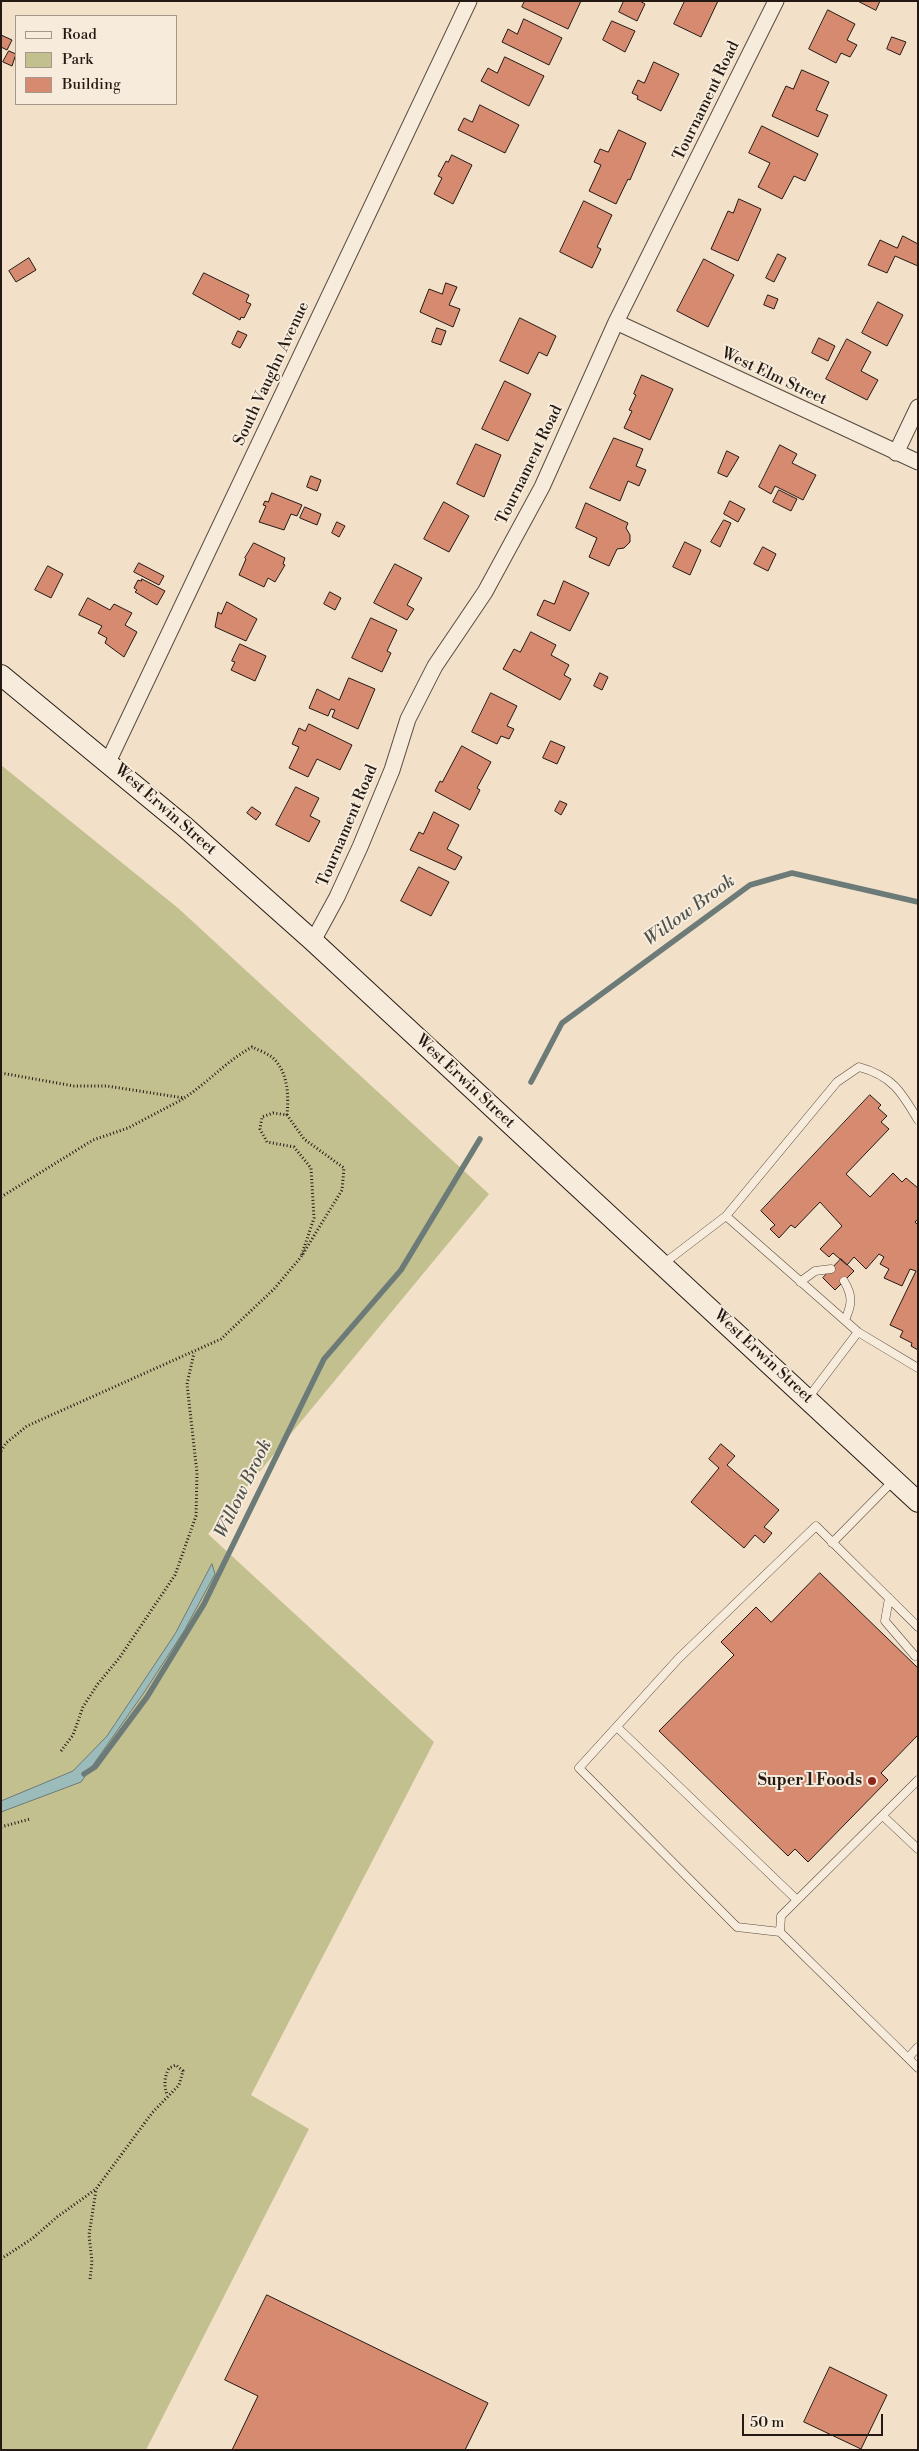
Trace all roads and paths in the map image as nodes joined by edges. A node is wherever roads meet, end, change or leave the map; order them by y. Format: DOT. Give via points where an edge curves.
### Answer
graph roads {
  1 [pos="469,1"];
  2 [pos="776,1"];
  3 [pos="616,322"];
  4 [pos="918,407"];
  5 [pos="896,452"];
  6 [pos="918,462"];
  7 [pos="1,675"];
  8 [pos="108,762"];
  9 [pos="312,941"];
  10 [pos="1,1073"];
  11 [pos="184,1098"];
  12 [pos="287,1115"];
  13 [pos="918,1120"];
  14 [pos="1,1197"];
  15 [pos="726,1216"];
  16 [pos="301,1257"];
  17 [pos="662,1264"];
  18 [pos="831,1269"];
  19 [pos="844,1281"];
  20 [pos="800,1282"];
  21 [pos="845,1320"];
  22 [pos="858,1332"];
  23 [pos="194,1352"];
  24 [pos="918,1368"];
  25 [pos="808,1398"];
  26 [pos="1,1452"];
  27 [pos="895,1479"];
  28 [pos="918,1502"];
  29 [pos="832,1543"];
  30 [pos="889,1598"];
  31 [pos="918,1627"];
  32 [pos="915,1656"];
  33 [pos="617,1727"];
  34 [pos="61,1751"];
  35 [pos="918,1780"];
  36 [pos="884,1816"];
  37 [pos="30,1818"];
  38 [pos="1,1827"];
  39 [pos="918,1849"];
  40 [pos="797,1900"];
  41 [pos="780,1932"];
  42 [pos="918,2048"];
  43 [pos="908,2058"];
  44 [pos="918,2068"];
  45 [pos="167,2095"];
  46 [pos="96,2189"];
  47 [pos="1,2259"];
  48 [pos="90,2279"];
  1 -- 8 [label="street, South Vaughn Avenue"];
  2 -- 3 [label="street, Tournament Road"];
  3 -- 5 [label="street, West Elm Street"];
  3 -- 9 [label="street, Tournament Road" via="542,487 485,592 435,666 408,719 392,770 360,848"];
  4 -- 5 [label="street"];
  5 -- 6 [label="street, West Elm Street"];
  7 -- 8 [label="main road, West Erwin Street"];
  8 -- 9 [label="main road, West Erwin Street"];
  9 -- 17 [label="main road, West Erwin Street"];
  10 -- 11 [label="path" via="74,1086 107,1086"];
  11 -- 12 [label="path" via="231,1058 252,1046 273,1058 285,1076"];
  11 -- 14 [label="path" via="128,1128 93,1140"];
  12 -- 16 [label="path" via="304,1139 344,1168 342,1190"];
  12 -- 16 [label="path" via="272,1113 262,1117 260,1129 267,1142 294,1147 311,1168 314,1218"];
  13 -- 15 [label="lane" via="905,1097 890,1080 859,1067 837,1082"];
  15 -- 17 [label="lane"];
  15 -- 20 [label="lane"];
  16 -- 23 [label="path" via="274,1289 221,1339"];
  17 -- 25 [label="main road, West Erwin Street"];
  18 -- 20 [label="lane" via="815,1271"];
  19 -- 21 [label="lane" via="851,1293 852,1304"];
  20 -- 21 [label="lane"];
  21 -- 22 [label="lane"];
  22 -- 24 [label="lane"];
  22 -- 25 [label="lane"];
  23 -- 26 [label="path" via="27,1426 6,1443"];
  23 -- 34 [label="path" via="187,1384 197,1473 196,1516 175,1575 125,1650 97,1684 73,1735"];
  25 -- 27 [label="main road, West Erwin Street"];
  27 -- 28 [label="main road, West Erwin Street"];
  27 -- 29 [label="lane"];
  29 -- 30 [label="lane"];
  29 -- 33 [label="lane" via="816,1526 679,1658"];
  30 -- 31 [label="lane"];
  30 -- 32 [label="lane" via="885,1621"];
  33 -- 40 [label="lane"];
  33 -- 41 [label="lane" via="579,1768 737,1927"];
  35 -- 36 [label="lane"];
  36 -- 39 [label="lane"];
  36 -- 40 [label="lane"];
  37 -- 38 [label="path"];
  40 -- 41 [label="lane" via="781,1916"];
  41 -- 43 [label="lane"];
  42 -- 43 [label="lane"];
  43 -- 44 [label="lane"];
  45 -- 45 [label="path" via="178,2085 183,2071 176,2066 169,2068 165,2075"];
  45 -- 46 [label="path"];
  46 -- 47 [label="path"];
  46 -- 48 [label="path" via="89,2235"];
}
